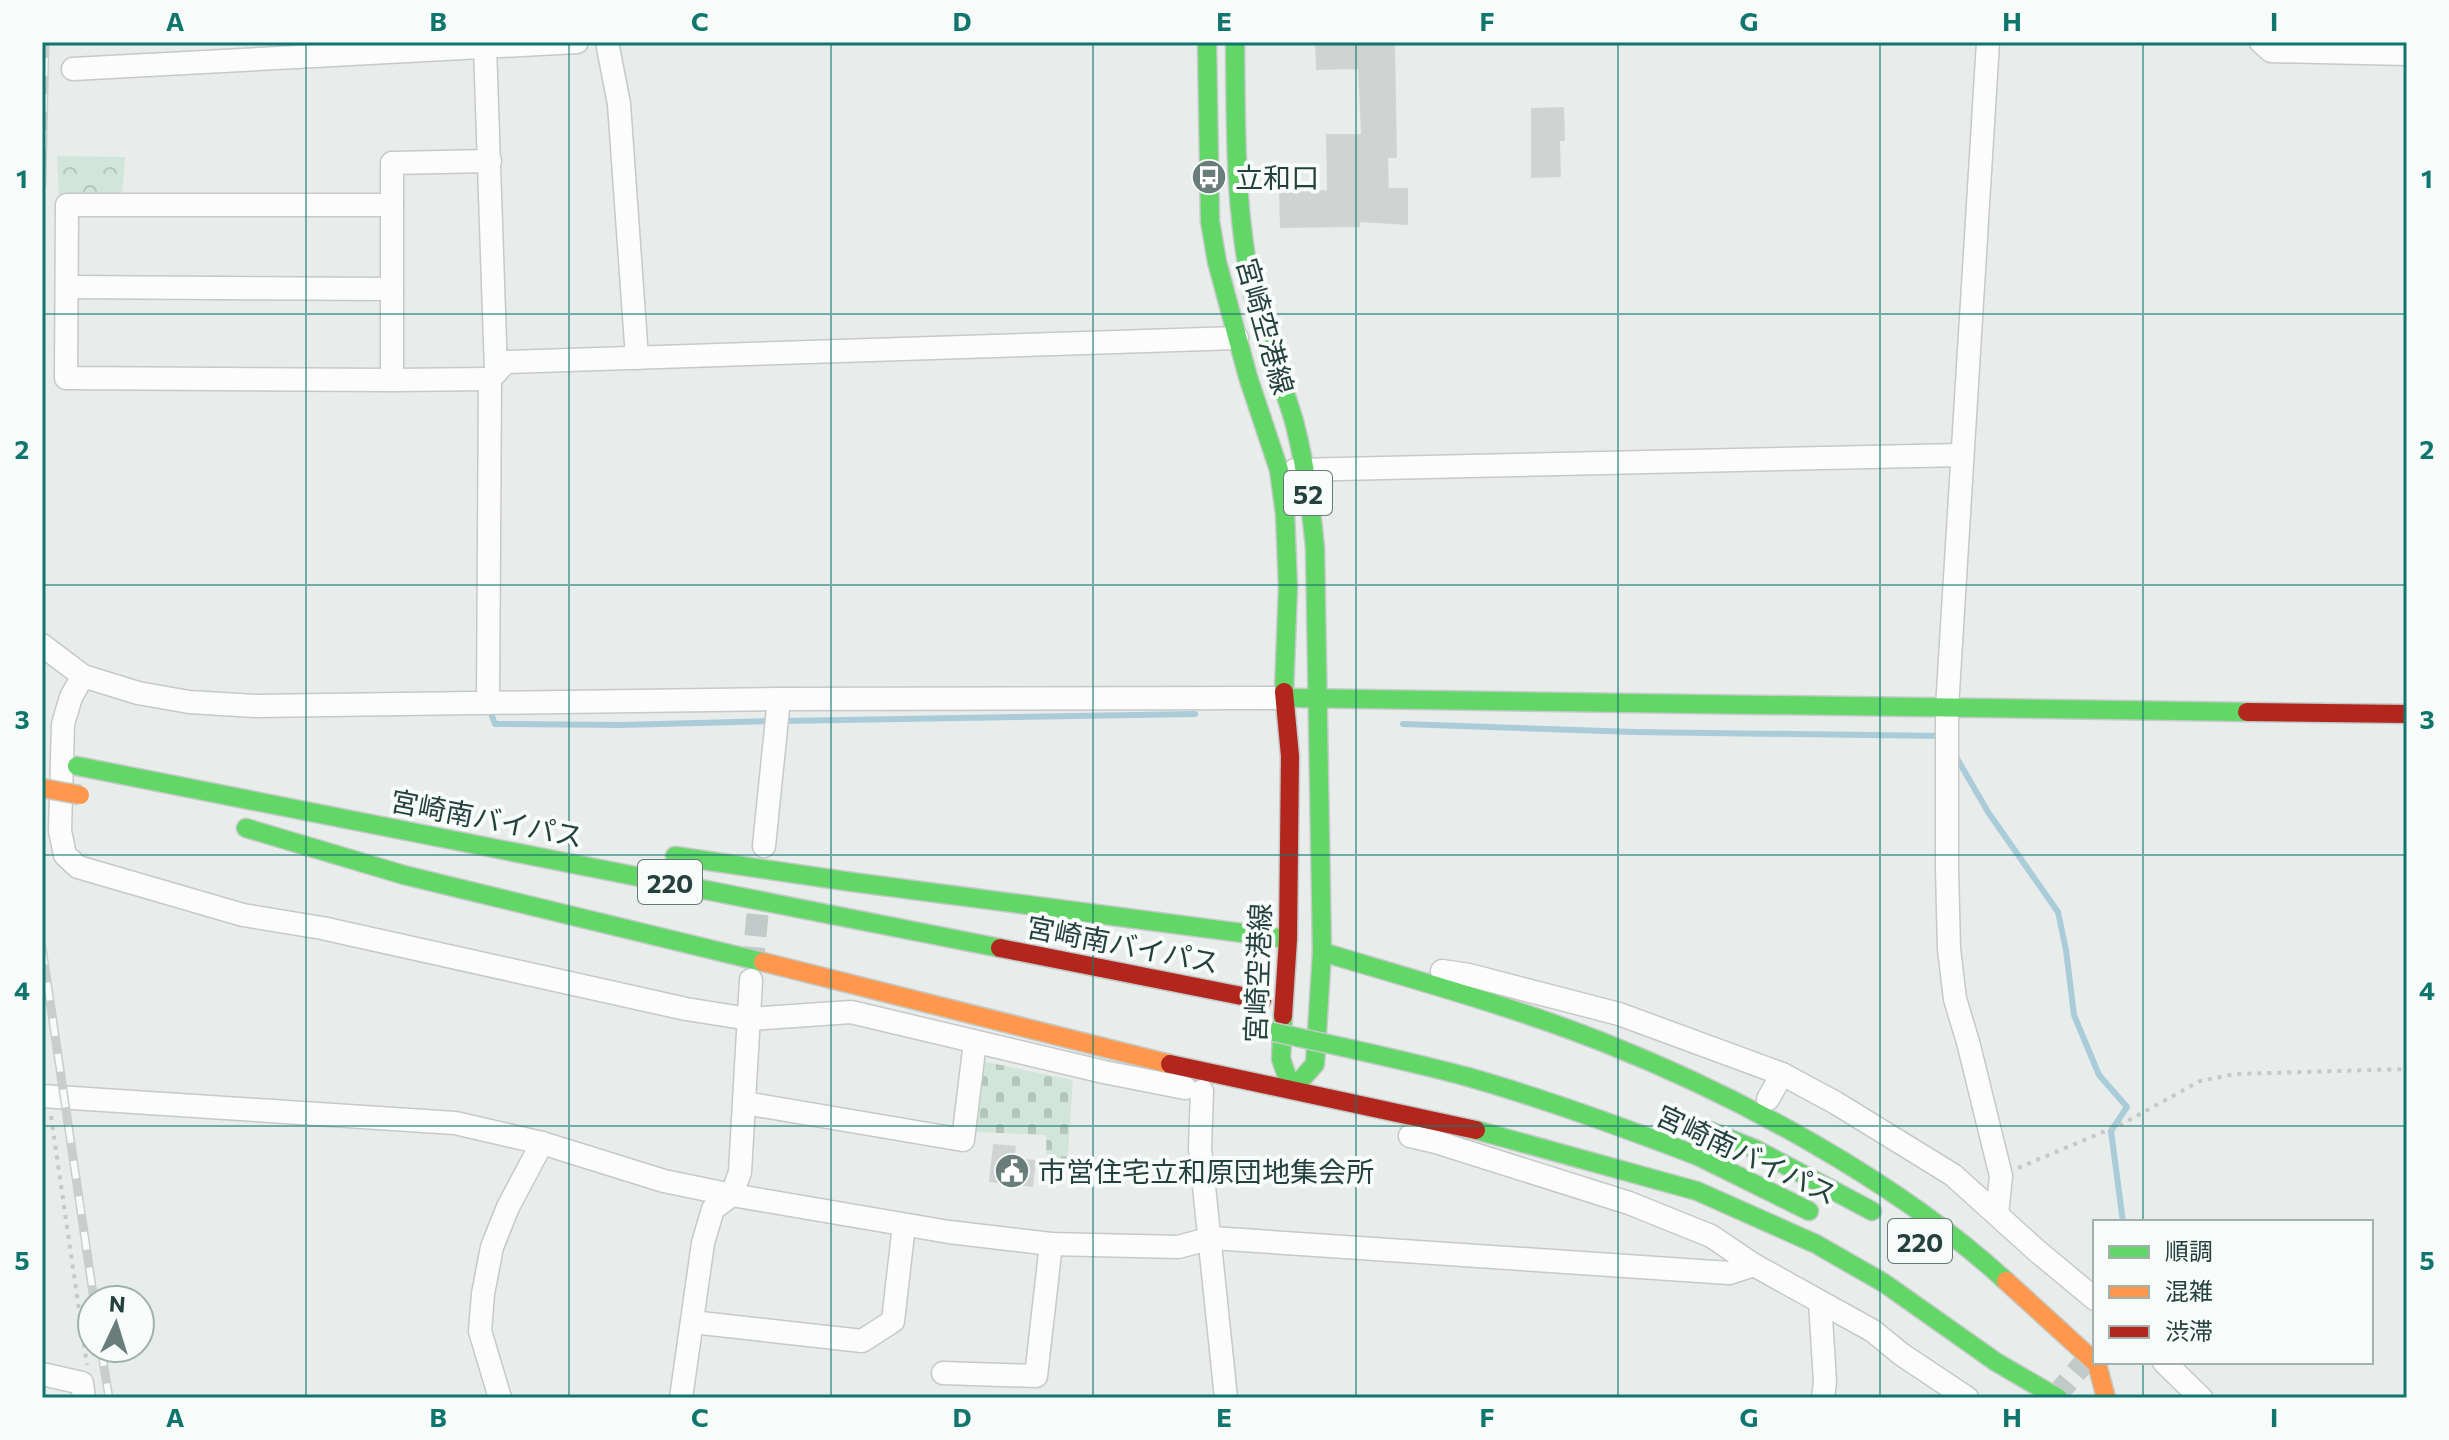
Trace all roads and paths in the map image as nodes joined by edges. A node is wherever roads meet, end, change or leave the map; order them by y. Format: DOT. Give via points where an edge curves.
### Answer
graph roads {
  1 [pos="577,42"];
  2 [pos="607,42"];
  3 [pos="1207,42"];
  4 [pos="1235,42"];
  5 [pos="1988,42"];
  6 [pos="2261,42"];
  7 [pos="485,47"];
  8 [pos="2407,54"];
  9 [pos="73,69"];
  10 [pos="490,161"];
  11 [pos="392,205"];
  12 [pos="67,287"];
  13 [pos="392,289"];
  14 [pos="1237,338"];
  15 [pos="637,358"];
  16 [pos="493,375"];
  17 [pos="392,380"];
  18 [pos="1961,455"];
  19 [pos="1279,470"];
  20 [pos="1304,470"];
  21 [pos="42,645"];
  22 [pos="83,676"];
  23 [pos="1284,698"];
  24 [pos="779,699"];
  25 [pos="1316,699"];
  26 [pos="488,703"];
  27 [pos="1947,708"];
  28 [pos="2407,714"];
  29 [pos="42,758"];
  30 [pos="42,788"];
  31 [pos="88,797"];
  32 [pos="352,819"];
  33 [pos="518,833"];
  34 [pos="764,846"];
  35 [pos="654,853"];
  36 [pos="460,870"];
  37 [pos="1288,890"];
  38 [pos="1321,893"];
  39 [pos="1288,939"];
  40 [pos="1322,952"];
  41 [pos="751,980"];
  42 [pos="1335,1016"];
  43 [pos="749,1019"];
  44 [pos="1246,1026"];
  45 [pos="975,1042"];
  46 [pos="2407,1069"];
  47 [pos="1782,1074"];
  48 [pos="1292,1090"];
  49 [pos="1202,1091"];
  50 [pos="45,1096"];
  51 [pos="1768,1099"];
  52 [pos="745,1103"];
  53 [pos="1698,1126"];
  54 [pos="542,1143"];
  55 [pos="2001,1176"];
  56 [pos="732,1195"];
  57 [pos="1718,1213"];
  58 [pos="1997,1214"];
  59 [pos="1888,1221"];
  60 [pos="1831,1224"];
  61 [pos="904,1225"];
  62 [pos="1711,1236"];
  63 [pos="1212,1238"];
  64 [pos="1051,1244"];
  65 [pos="1754,1265"];
  66 [pos="2093,1297"];
  67 [pos="1820,1302"];
  68 [pos="2009,1309"];
  69 [pos="692,1322"];
  70 [pos="2008,1347"];
  71 [pos="42,1357"];
  72 [pos="2093,1360"];
  73 [pos="2097,1364"];
  74 [pos="2166,1364"];
  75 [pos="87,1367"];
  76 [pos="943,1373"];
  77 [pos="42,1374"];
  78 [pos="84,1398"];
  79 [pos="500,1398"];
  80 [pos="681,1398"];
  81 [pos="1226,1398"];
  82 [pos="1823,1398"];
  83 [pos="1967,1398"];
  84 [pos="2061,1398"];
  85 [pos="2106,1398"];
  86 [pos="2201,1398"];
  1 -- 7 [label="street"];
  2 -- 15 [label="street" via="619,104"];
  3 -- 14 [label="main road, 宮崎空港線 / 52" via="1210,221"];
  4 -- 20 [label="main road, 宮崎空港線 / 52" via="1239,209 1247,267"];
  5 -- 18 [label="street"];
  6 -- 8 [label="street" via="2271,51"];
  7 -- 9 [label="street"];
  7 -- 10 [label="street"];
  10 -- 11 [label="street" via="392,163"];
  10 -- 16 [label="street"];
  11 -- 12 [label="street" via="67,205"];
  11 -- 13 [label="street"];
  12 -- 13 [label="street"];
  12 -- 17 [label="street" via="66,378"];
  13 -- 17 [label="street"];
  14 -- 15 [label="street"];
  14 -- 19 [label="main road, 宮崎空港線 / 52"];
  15 -- 16 [label="street" via="506,362"];
  16 -- 17 [label="street"];
  16 -- 26 [label="street"];
  18 -- 20 [label="street"];
  18 -- 27 [label="street"];
  19 -- 20 [label="street"];
  19 -- 23 [label="main road, 宮崎空港線 / 52" via="1288,587"];
  20 -- 25 [label="main road, 宮崎空港線 / 52" via="1315,548"];
  21 -- 22 [label="street"];
  22 -- 26 [label="street" via="189,702"];
  22 -- 43 [label="street" via="63,724 61,785 65,855 78,867 243,915"];
  23 -- 24 [label="street"];
  23 -- 25 [label="main road"];
  23 -- 37 [label="main road, 宮崎空港線 / 52" via="1290,756"];
  24 -- 26 [label="street"];
  24 -- 34 [label="street"];
  25 -- 27 [label="main road"];
  25 -- 38 [label="main road, 宮崎空港線 / 52"];
  27 -- 28 [label="main road"];
  27 -- 55 [label="street" via="1952,974"];
  29 -- 32 [label="main road, 宮崎南バイパス / 220"];
  30 -- 31 [label="main road, bridge"];
  32 -- 33 [label="main road, 220"];
  32 -- 42 [label="main road, 宮崎南バイパス / 220"];
  35 -- 39 [label="main road, 220"];
  36 -- 48 [label="main road, 宮崎南バイパス" via="238,826 404,875"];
  37 -- 38 [label="main road"];
  37 -- 39 [label="main road, 宮崎空港線 / 52"];
  38 -- 40 [label="main road, 宮崎空港線 / 52"];
  39 -- 48 [label="main road, 宮崎空港線 / 52" via="1281,1059"];
  40 -- 47 [label="street" via="1469,975 1619,1014"];
  40 -- 48 [label="main road, 宮崎空港線 / 52" via="1315,1064"];
  40 -- 72 [label="main road" via="1605,1043 1732,1100 1905,1201 1993,1269"];
  41 -- 43 [label="street"];
  43 -- 45 [label="street" via="851,1012"];
  43 -- 52 [label="street"];
  44 -- 60 [label="main road, 宮崎南バイパス, bridge" via="1433,1068 1609,1122 1698,1156"];
  45 -- 49 [label="street"];
  45 -- 52 [label="street" via="963,1140"];
  46 -- 55 [label="path" via="2235,1074 2200,1081 2122,1124"];
  47 -- 51 [label="street"];
  47 -- 58 [label="street" via="1917,1151"];
  48 -- 84 [label="main road" via="1457,1125 1697,1191 1816,1244 1884,1283 1996,1362"];
  49 -- 62 [label="street" via="1436,1142 1629,1203"];
  49 -- 63 [label="street" via="1200,1148"];
  50 -- 54 [label="street" via="455,1123"];
  50 -- 75 [label="path"];
  52 -- 56 [label="street" via="740,1172"];
  53 -- 59 [label="main road, 宮崎南バイパス / 220" via="1755,1149"];
  54 -- 56 [label="street" via="664,1181"];
  54 -- 79 [label="street" via="492,1247 483,1294 480,1331"];
  55 -- 58 [label="street"];
  56 -- 61 [label="street"];
  56 -- 69 [label="street" via="713,1209"];
  57 -- 62 [label="street"];
  58 -- 66 [label="street"];
  61 -- 64 [label="street"];
  61 -- 69 [label="street" via="893,1321 862,1341"];
  62 -- 65 [label="street"];
  63 -- 64 [label="street" via="1178,1247"];
  63 -- 65 [label="street" via="1729,1273"];
  63 -- 81 [label="street"];
  64 -- 76 [label="street" via="1036,1376"];
  65 -- 67 [label="street"];
  67 -- 82 [label="street"];
  67 -- 83 [label="street" via="1873,1331"];
  68 -- 85 [label="main road"];
  69 -- 80 [label="street"];
  70 -- 84 [label="main road"];
  71 -- 77 [label="street"];
  73 -- 85 [label="main road"];
  74 -- 86 [label="street"];
  77 -- 78 [label="street" via="82,1383"];
}
